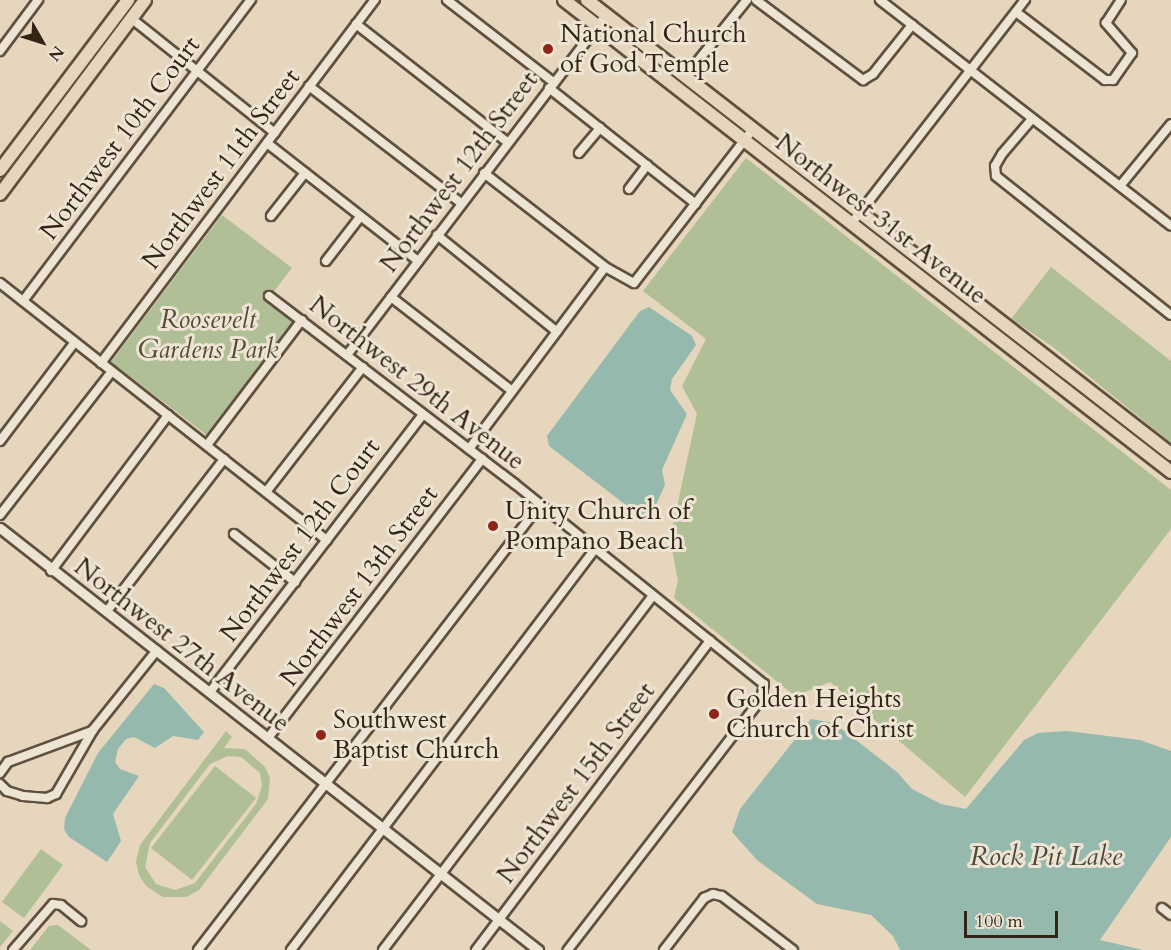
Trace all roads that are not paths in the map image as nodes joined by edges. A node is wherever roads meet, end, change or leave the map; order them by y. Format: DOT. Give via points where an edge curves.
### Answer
graph roads {
  1 [pos="38,0"];
  2 [pos="145,0"];
  3 [pos="251,0"];
  4 [pos="375,0"];
  5 [pos="447,0"];
  6 [pos="564,0"];
  7 [pos="587,0"];
  8 [pos="747,0"];
  9 [pos="756,0"];
  10 [pos="880,0"];
  11 [pos="1025,0"];
  12 [pos="1121,0"];
  13 [pos="125,2"];
  14 [pos="1016,12"];
  15 [pos="606,15"];
  16 [pos="131,18"];
  17 [pos="356,24"];
  18 [pos="596,25"];
  19 [pos="912,25"];
  20 [pos="122,30"];
  21 [pos="0,51"];
  22 [pos="969,70"];
  23 [pos="198,71"];
  24 [pos="657,73"];
  25 [pos="685,76"];
  26 [pos="551,85"];
  27 [pos="309,86"];
  28 [pos="1032,119"];
  29 [pos="1171,124"];
  30 [pos="600,128"];
  31 [pos="753,129"];
  32 [pos="275,133"];
  33 [pos="744,141"];
  34 [pos="507,142"];
  35 [pos="267,143"];
  36 [pos="579,153"];
  37 [pos="1,165"];
  38 [pos="647,165"];
  39 [pos="305,173"];
  40 [pos="484,173"];
  41 [pos="1120,186"];
  42 [pos="628,189"];
  43 [pos="0,194"];
  44 [pos="461,203"];
  45 [pos="696,204"];
  46 [pos="860,213"];
  47 [pos="271,216"];
  48 [pos="360,217"];
  49 [pos="851,224"];
  50 [pos="1171,226"];
  51 [pos="437,235"];
  52 [pos="326,261"];
  53 [pos="418,261"];
  54 [pos="605,267"];
  55 [pos="0,283"];
  56 [pos="269,296"];
  57 [pos="391,297"];
  58 [pos="23,301"];
  59 [pos="1171,315"];
  60 [pos="302,320"];
  61 [pos="557,332"];
  62 [pos="75,342"];
  63 [pos="347,355"];
  64 [pos="101,363"];
  65 [pos="363,368"];
  66 [pos="111,371"];
  67 [pos="513,391"];
  68 [pos="423,414"];
  69 [pos="168,415"];
  70 [pos="0,441"];
  71 [pos="207,445"];
  72 [pos="469,449"];
  73 [pos="1171,454"];
  74 [pos="224,459"];
  75 [pos="482,459"];
  76 [pos="1165,464"];
  77 [pos="1171,472"];
  78 [pos="266,492"];
  79 [pos="539,506"];
  80 [pos="0,515"];
  81 [pos="0,528"];
  82 [pos="234,534"];
  83 [pos="327,540"];
  84 [pos="595,549"];
  85 [pos="51,571"];
  86 [pos="295,582"];
  87 [pos="653,596"];
  88 [pos="107,611"];
  89 [pos="710,640"];
  90 [pos="157,650"];
  91 [pos="210,692"];
  92 [pos="93,730"];
  93 [pos="268,738"];
  94 [pos="0,773"];
  95 [pos="0,784"];
  96 [pos="326,784"];
  97 [pos="384,828"];
  98 [pos="441,874"];
  99 [pos="1162,908"];
  100 [pos="1171,915"];
  101 [pos="499,919"];
  102 [pos="81,921"];
  103 [pos="668,948"];
  104 [pos="13,950"];
  105 [pos="198,950"];
  106 [pos="291,950"];
  107 [pos="383,950"];
  108 [pos="476,950"];
  109 [pos="538,950"];
  110 [pos="568,950"];
  111 [pos="793,950"];
  1 -- 21 [label="street"];
  2 -- 16 [label="main road"];
  3 -- 23 [label="street, Northwest 10th Court"];
  4 -- 17 [label="street, Northwest 11th Street"];
  5 -- 26 [label="street"];
  6 -- 18 [label="main road, Northwest 31st Avenue"];
  7 -- 15 [label="main road, Northwest 31st Avenue"];
  8 -- 25 [label="street"];
  9 -- 19 [label="street" via="863,80 873,74"];
  10 -- 19 [label="street"];
  11 -- 14 [label="street"];
  12 -- 14 [label="street" via="1106,23 1132,53 1113,80 1106,80"];
  13 -- 16 [label="main road"];
  13 -- 20 [label="main road"];
  13 -- 37 [label="main road"];
  14 -- 22 [label="street"];
  15 -- 18 [label="street, Northwest 12th Street"];
  15 -- 25 [label="main road, Northwest 31st Avenue"];
  16 -- 20 [label="main road"];
  16 -- 23 [label="street"];
  17 -- 27 [label="street, Northwest 11th Street"];
  17 -- 34 [label="street"];
  18 -- 24 [label="main road, Northwest 31st Avenue"];
  18 -- 26 [label="street, Northwest 12th Street"];
  19 -- 22 [label="street"];
  20 -- 43 [label="main road"];
  22 -- 28 [label="street"];
  22 -- 46 [label="street"];
  23 -- 32 [label="street"];
  23 -- 58 [label="street, Northwest 10th Court"];
  24 -- 25 [label="main road"];
  24 -- 33 [label="main road, Northwest 31st Avenue"];
  25 -- 31 [label="main road, Northwest 31st Avenue"];
  26 -- 30 [label="street"];
  26 -- 34 [label="street, Northwest 12th Street"];
  27 -- 32 [label="street, Northwest 11th Street"];
  27 -- 44 [label="street"];
  28 -- 41 [label="street"];
  28 -- 59 [label="street" via="1002,154 995,166 996,176"];
  29 -- 41 [label="street"];
  30 -- 36 [label="street"];
  30 -- 38 [label="street"];
  31 -- 33 [label="street"];
  31 -- 46 [label="main road, Northwest 31st Avenue"];
  32 -- 35 [label="street, Northwest 11th Street"];
  33 -- 45 [label="street"];
  33 -- 49 [label="main road, Northwest 31st Avenue"];
  34 -- 40 [label="street, Northwest 12th Street"];
  35 -- 39 [label="street"];
  35 -- 64 [label="street, Northwest 11th Street"];
  38 -- 42 [label="street"];
  38 -- 45 [label="street"];
  39 -- 47 [label="street"];
  39 -- 48 [label="street"];
  40 -- 44 [label="street, Northwest 12th Street"];
  40 -- 54 [label="street"];
  41 -- 50 [label="street"];
  44 -- 51 [label="street, Northwest 12th Street"];
  45 -- 54 [label="street" via="634,283"];
  46 -- 49 [label="street"];
  46 -- 73 [label="main road, Northwest 31st Avenue"];
  48 -- 52 [label="street"];
  48 -- 53 [label="street"];
  49 -- 76 [label="main road, Northwest 31st Avenue"];
  51 -- 53 [label="street, Northwest 12th Street"];
  51 -- 61 [label="street"];
  53 -- 57 [label="street, Northwest 12th Street"];
  54 -- 61 [label="street"];
  55 -- 58 [label="street"];
  56 -- 60 [label="street, Northwest 29th Avenue"];
  57 -- 63 [label="street, Northwest 12th Street"];
  57 -- 67 [label="street"];
  58 -- 62 [label="street"];
  60 -- 63 [label="street, Northwest 29th Avenue"];
  60 -- 71 [label="street"];
  61 -- 67 [label="street"];
  62 -- 64 [label="street"];
  62 -- 70 [label="street"];
  63 -- 65 [label="street, Northwest 29th Avenue"];
  64 -- 66 [label="street"];
  65 -- 68 [label="street, Northwest 29th Avenue"];
  65 -- 78 [label="street"];
  66 -- 69 [label="street"];
  66 -- 80 [label="street"];
  67 -- 72 [label="street"];
  68 -- 72 [label="street, Northwest 29th Avenue"];
  68 -- 83 [label="street, Northwest 12th Court"];
  69 -- 71 [label="street"];
  69 -- 85 [label="street"];
  71 -- 74 [label="street"];
  72 -- 75 [label="street, Northwest 29th Avenue"];
  74 -- 78 [label="street"];
  74 -- 88 [label="street"];
  75 -- 79 [label="street, Northwest 29th Avenue"];
  75 -- 93 [label="street, Northwest 13th Street"];
  76 -- 77 [label="main road, Northwest 31st Avenue"];
  78 -- 83 [label="street"];
  79 -- 84 [label="street, Northwest 29th Avenue"];
  79 -- 96 [label="street"];
  81 -- 85 [label="street, Northwest 27th Avenue"];
  82 -- 86 [label="street"];
  83 -- 86 [label="street, Northwest 12th Court"];
  84 -- 87 [label="street, Northwest 29th Avenue"];
  84 -- 97 [label="street"];
  85 -- 88 [label="street, Northwest 27th Avenue"];
  86 -- 91 [label="street, Northwest 12th Court"];
  87 -- 89 [label="street, Northwest 29th Avenue"];
  87 -- 98 [label="street"];
  88 -- 90 [label="street, Northwest 27th Avenue"];
  89 -- 101 [label="street, Northwest 15th Street"];
  89 -- 110 [label="street, Northwest 29th Avenue" via="764,684 761,699"];
  90 -- 91 [label="street, Northwest 27th Avenue"];
  90 -- 92 [label="street"];
  91 -- 93 [label="street, Northwest 27th Avenue"];
  92 -- 94 [label="street" via="8,762"];
  92 -- 95 [label="street" via="56,794 47,798 23,796"];
  93 -- 96 [label="street, Northwest 27th Avenue"];
  96 -- 97 [label="street, Northwest 27th Avenue"];
  96 -- 105 [label="street"];
  97 -- 98 [label="street, Northwest 27th Avenue"];
  97 -- 106 [label="street"];
  98 -- 101 [label="street, Northwest 27th Avenue"];
  98 -- 107 [label="street"];
  99 -- 100 [label="street"];
  101 -- 108 [label="street, Northwest 15th Street"];
  101 -- 109 [label="street, Northwest 27th Avenue"];
  102 -- 104 [label="street" via="53,904"];
  103 -- 111 [label="street" via="704,898 713,894 722,896"];
}
